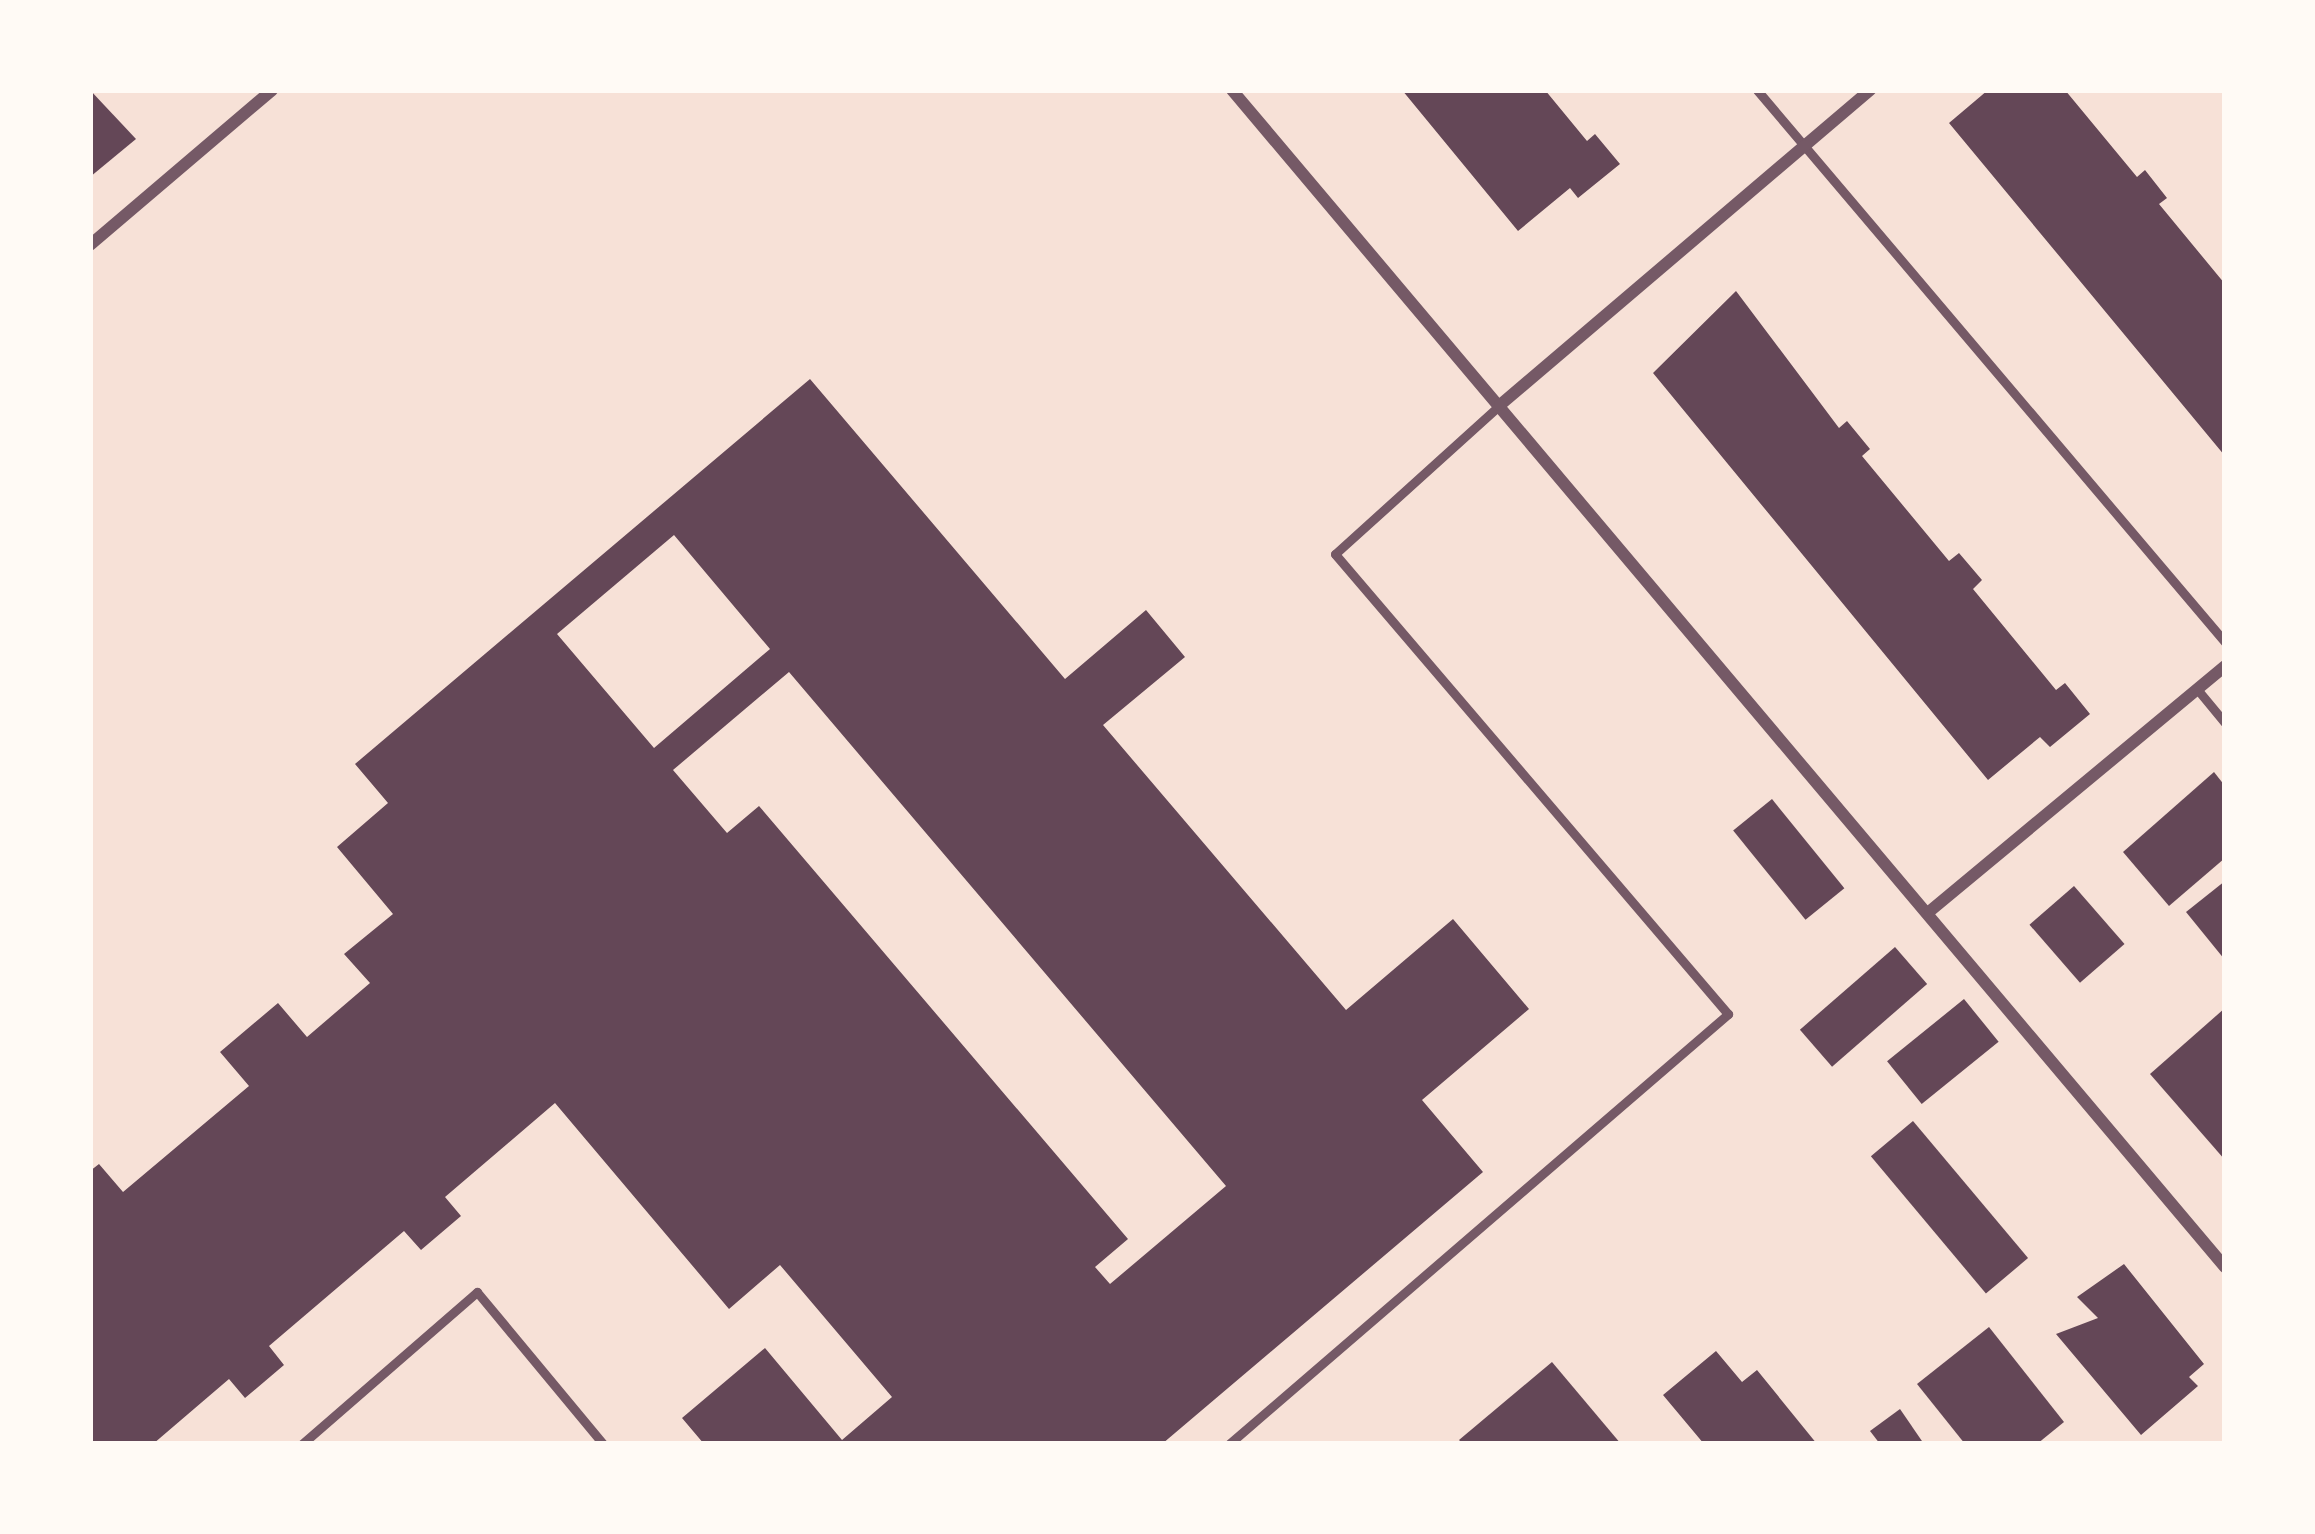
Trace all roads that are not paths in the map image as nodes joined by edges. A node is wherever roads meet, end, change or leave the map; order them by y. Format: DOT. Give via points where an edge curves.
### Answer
graph roads {
  1 [pos="272,90"];
  2 [pos="1232,90"];
  3 [pos="1757,90"];
  4 [pos="1870,90"];
  5 [pos="1804,145"];
  6 [pos="90,245"];
  7 [pos="1500,405"];
  8 [pos="2225,642"];
  9 [pos="2225,666"];
  10 [pos="2197,689"];
  11 [pos="2225,723"];
  12 [pos="1930,911"];
  13 [pos="2225,1267"];
  14 [pos="302,1444"];
  15 [pos="603,1444"];
  16 [pos="1229,1444"];
  1 -- 6 [label="street"];
  2 -- 7 [label="street"];
  3 -- 5 [label="lane"];
  4 -- 5 [label="street"];
  5 -- 7 [label="street"];
  5 -- 8 [label="lane"];
  7 -- 12 [label="street"];
  7 -- 16 [label="lane" via="1335,554 1728,1014"];
  9 -- 10 [label="street"];
  10 -- 11 [label="lane"];
  10 -- 12 [label="street"];
  12 -- 13 [label="street"];
  14 -- 15 [label="lane" via="477,1292"];
}
